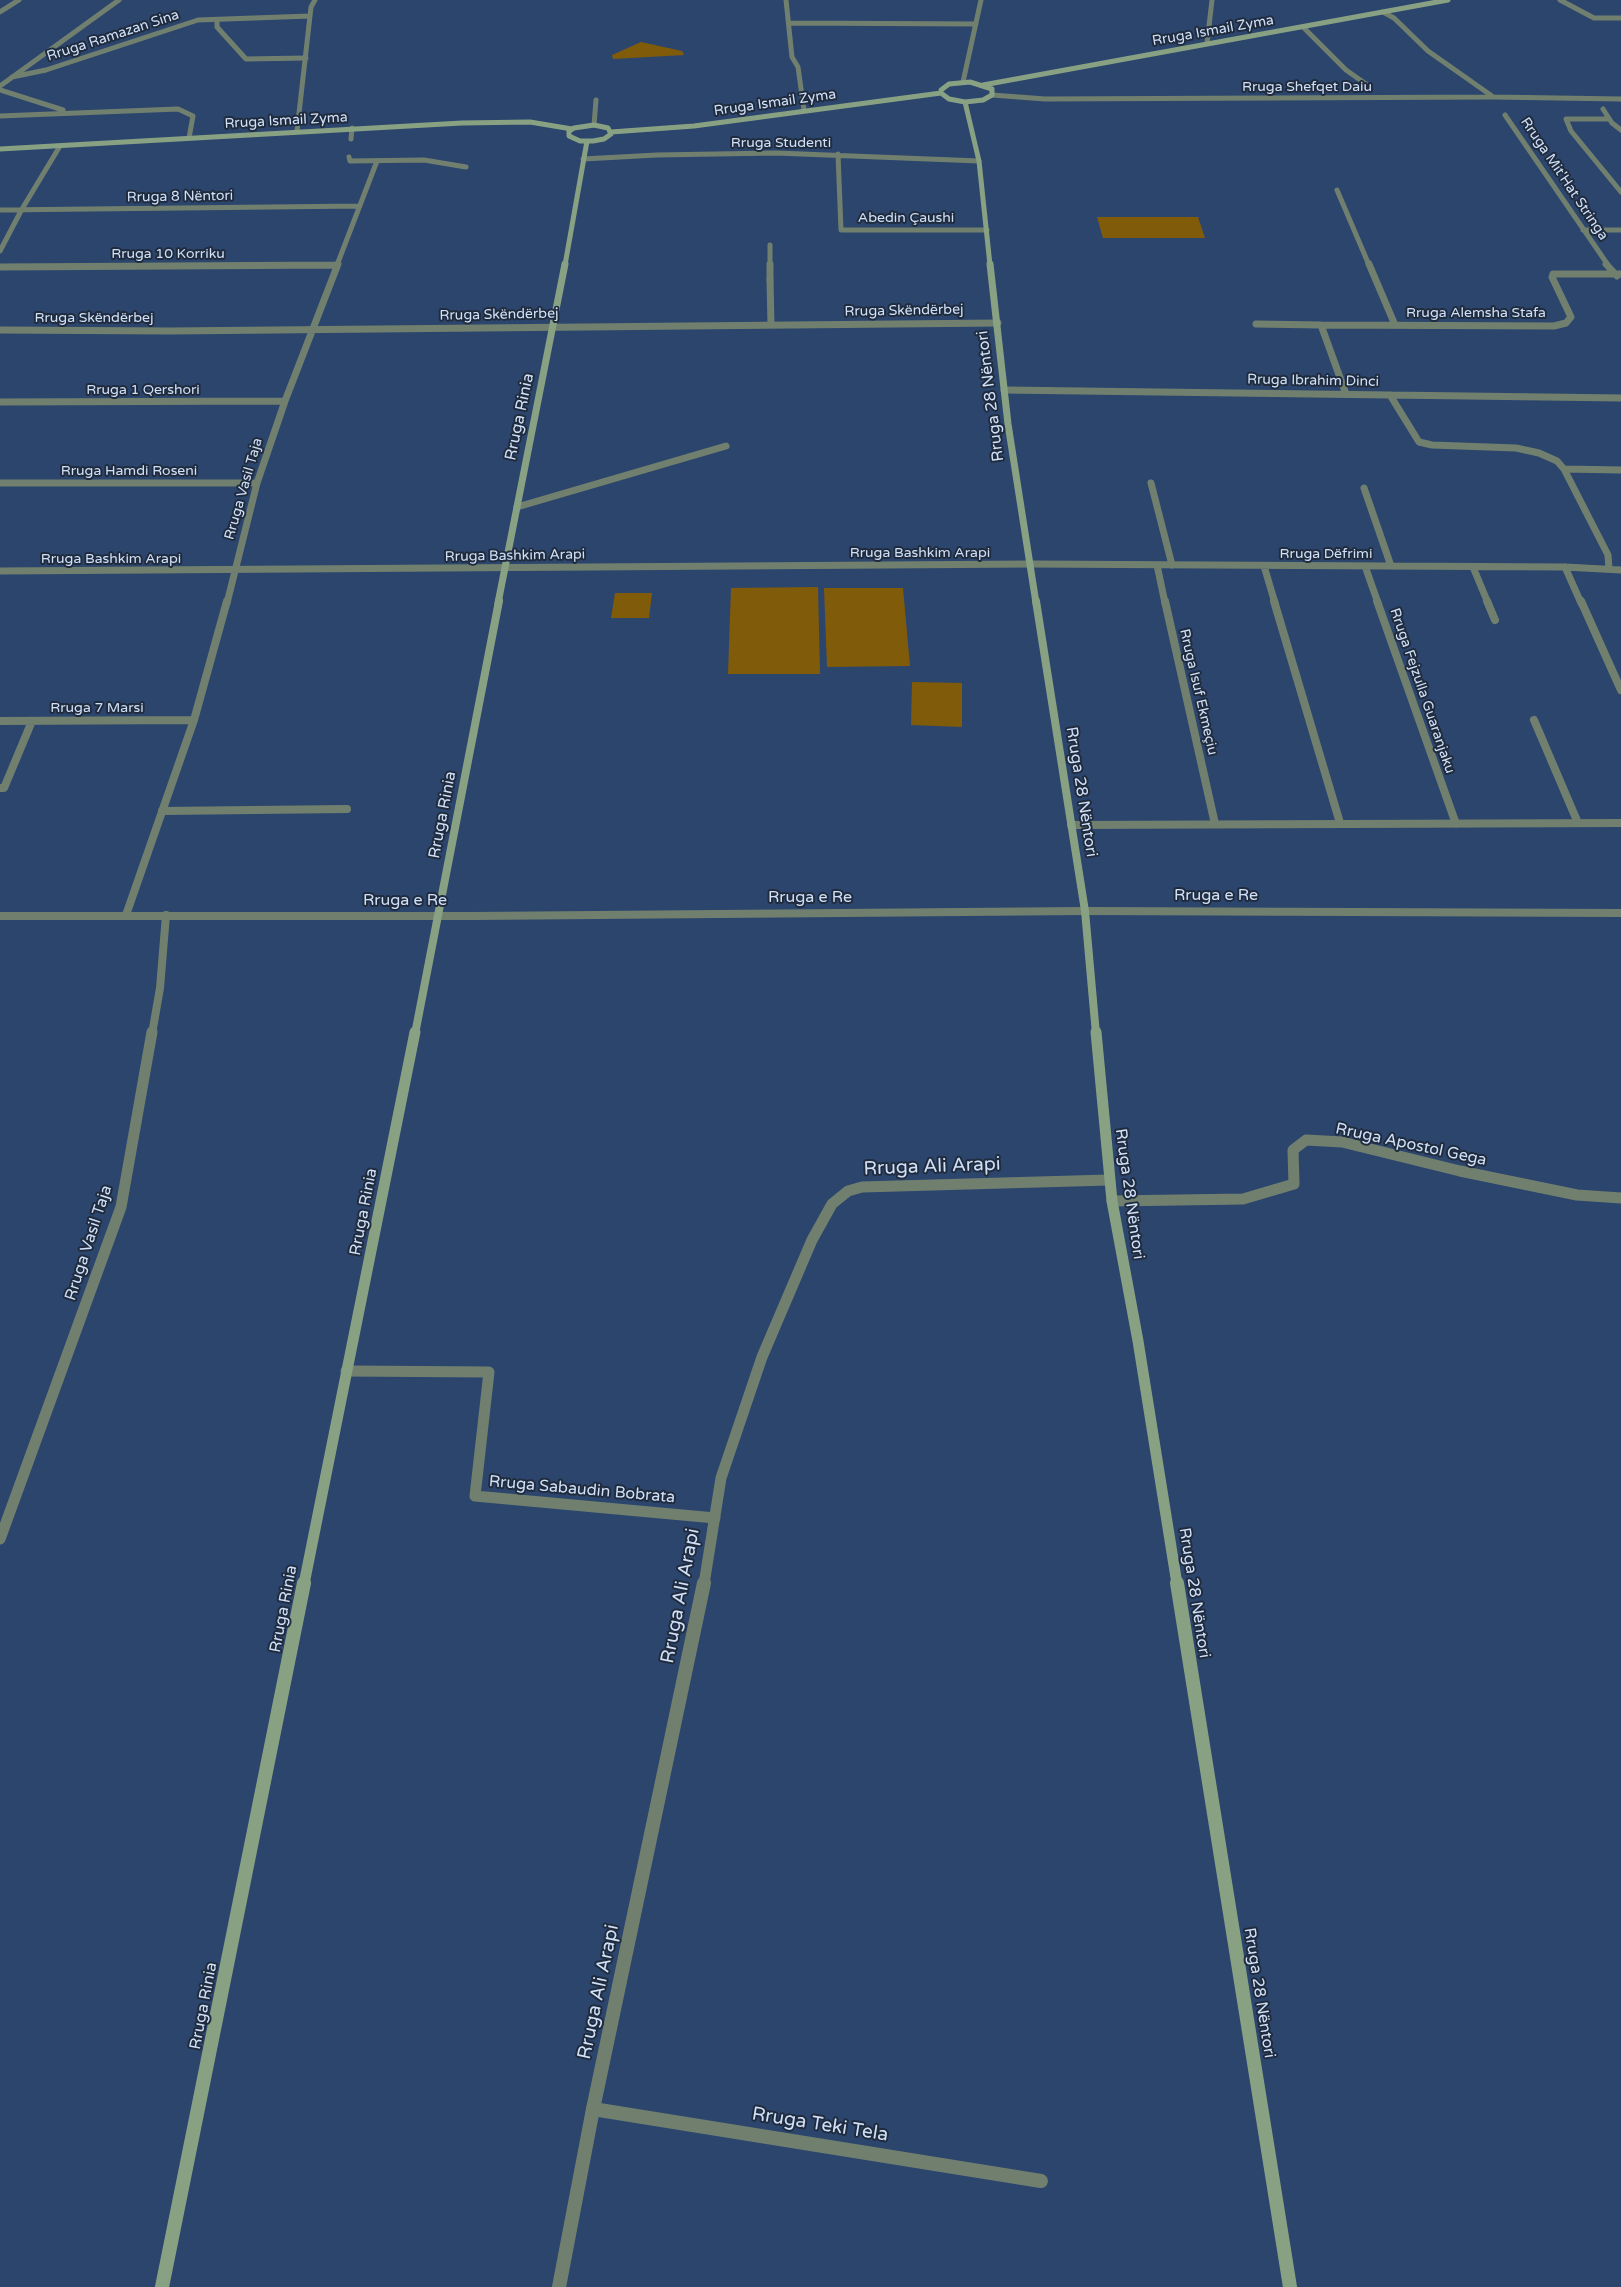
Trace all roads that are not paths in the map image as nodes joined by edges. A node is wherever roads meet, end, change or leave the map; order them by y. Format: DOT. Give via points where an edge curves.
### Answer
graph roads {
  1 [pos="19,0"];
  2 [pos="119,0"];
  3 [pos="316,0"];
  4 [pos="786,0"];
  5 [pos="981,0"];
  6 [pos="1212,0"];
  7 [pos="1448,0"];
  8 [pos="1560,0"];
  9 [pos="0,12"];
  10 [pos="1383,12"];
  11 [pos="310,16"];
  12 [pos="1621,18"];
  13 [pos="217,20"];
  14 [pos="790,24"];
  15 [pos="976,24"];
  16 [pos="1303,27"];
  17 [pos="1207,43"];
  18 [pos="306,58"];
  19 [pos="12,77"];
  20 [pos="963,82"];
  21 [pos="983,84"];
  22 [pos="1366,84"];
  23 [pos="0,88"];
  24 [pos="941,93"];
  25 [pos="992,95"];
  26 [pos="1493,97"];
  27 [pos="1621,99"];
  28 [pos="596,100"];
  29 [pos="965,102"];
  30 [pos="1603,109"];
  31 [pos="804,110"];
  32 [pos="68,112"];
  33 [pos="1505,115"];
  34 [pos="0,116"];
  35 [pos="1609,119"];
  36 [pos="594,125"];
  37 [pos="352,128"];
  38 [pos="572,129"];
  39 [pos="1621,130"];
  40 [pos="297,131"];
  41 [pos="611,132"];
  42 [pos="189,138"];
  43 [pos="351,139"];
  44 [pos="587,141"];
  45 [pos="60,146"];
  46 [pos="0,149"];
  47 [pos="838,154"];
  48 [pos="349,157"];
  49 [pos="583,160"];
  50 [pos="377,161"];
  51 [pos="979,161"];
  52 [pos="466,167"];
  53 [pos="1337,190"];
  54 [pos="1621,192"];
  55 [pos="360,206"];
  56 [pos="22,209"];
  57 [pos="0,210"];
  58 [pos="987,230"];
  59 [pos="1583,230"];
  60 [pos="1621,230"];
  61 [pos="770,245"];
  62 [pos="0,251"];
  63 [pos="337,265"];
  64 [pos="0,267"];
  65 [pos="1618,274"];
  66 [pos="1621,280"];
  67 [pos="998,323"];
  68 [pos="1256,324"];
  69 [pos="771,325"];
  70 [pos="1321,325"];
  71 [pos="1395,325"];
  72 [pos="554,326"];
  73 [pos="0,330"];
  74 [pos="314,330"];
  75 [pos="1004,390"];
  76 [pos="1346,394"];
  77 [pos="1390,395"];
  78 [pos="1621,398"];
  79 [pos="286,401"];
  80 [pos="0,402"];
  81 [pos="726,446"];
  82 [pos="1564,469"];
  83 [pos="1621,470"];
  84 [pos="1151,482"];
  85 [pos="0,483"];
  86 [pos="257,483"];
  87 [pos="1364,488"];
  88 [pos="517,507"];
  89 [pos="1031,564"];
  90 [pos="1172,565"];
  91 [pos="1157,566"];
  92 [pos="1264,566"];
  93 [pos="1365,566"];
  94 [pos="1391,566"];
  95 [pos="1473,567"];
  96 [pos="1565,567"];
  97 [pos="505,568"];
  98 [pos="1609,570"];
  99 [pos="1621,570"];
  100 [pos="0,571"];
  101 [pos="236,571"];
  102 [pos="1495,620"];
  103 [pos="1621,690"];
  104 [pos="194,720"];
  105 [pos="1534,720"];
  106 [pos="0,721"];
  107 [pos="32,721"];
  108 [pos="2,788"];
  109 [pos="348,810"];
  110 [pos="162,811"];
  111 [pos="1340,823"];
  112 [pos="1578,823"];
  113 [pos="1621,823"];
  114 [pos="1215,824"];
  115 [pos="1456,824"];
  116 [pos="1071,825"];
  117 [pos="1085,911"];
  118 [pos="1621,913"];
  119 [pos="126,915"];
  120 [pos="166,915"];
  121 [pos="0,916"];
  122 [pos="438,916"];
  123 [pos="1109,1180"];
  124 [pos="1621,1198"];
  125 [pos="1112,1202"];
  126 [pos="346,1371"];
  127 [pos="715,1518"];
  128 [pos="0,1540"];
  129 [pos="593,2109"];
  130 [pos="1041,2181"];
  131 [pos="162,2287"];
  132 [pos="559,2287"];
  133 [pos="1290,2287"];
  1 -- 9 [label="street"];
  2 -- 19 [label="street"];
  3 -- 11 [label="street"];
  4 -- 14 [label="street"];
  5 -- 15 [label="street"];
  6 -- 17 [label="street"];
  7 -- 10 [label="main road, Rruga Ismail Zyma"];
  8 -- 12 [label="street" via="1594,18"];
  10 -- 16 [label="main road, Rruga Ismail Zyma"];
  10 -- 26 [label="street" via="1394,18 1428,51"];
  11 -- 13 [label="street, Rruga Ramazan Sina"];
  11 -- 18 [label="street"];
  13 -- 18 [label="street" via="217,27 246,59"];
  13 -- 19 [label="street, Rruga Ramazan Sina" via="198,20 46,70"];
  14 -- 15 [label="street"];
  14 -- 31 [label="street" via="792,57 798,67"];
  15 -- 20 [label="street"];
  16 -- 17 [label="main road, Rruga Ismail Zyma"];
  16 -- 22 [label="street" via="1346,70"];
  17 -- 21 [label="main road, Rruga Ismail Zyma"];
  18 -- 40 [label="street"];
  19 -- 23 [label="street"];
  20 -- 21 [label="main road, Rruga Ismail Zyma"];
  20 -- 24 [label="main road" via="949,84"];
  21 -- 25 [label="main road" via="992,89"];
  23 -- 32 [label="street"];
  24 -- 29 [label="main road" via="949,99"];
  24 -- 31 [label="main road, Rruga Ismail Zyma"];
  25 -- 26 [label="street, Rruga Shefqet Daiu" via="1045,99"];
  25 -- 29 [label="main road" via="983,100"];
  26 -- 27 [label="street, Rruga Shefqet Daiu"];
  28 -- 36 [label="street"];
  29 -- 51 [label="main road, Rruga 28 Nëntori"];
  30 -- 35 [label="street"];
  31 -- 41 [label="main road, Rruga Ismail Zyma" via="694,126"];
  32 -- 34 [label="street"];
  32 -- 42 [label="street" via="178,109 192,116"];
  33 -- 59 [label="street, Rruga Mit'Hat Stringa"];
  35 -- 39 [label="street"];
  35 -- 54 [label="street" via="1566,119 1571,131"];
  36 -- 38 [label="main road"];
  36 -- 41 [label="main road" via="605,126"];
  37 -- 38 [label="main road, Rruga Ismail Zyma" via="512,121"];
  37 -- 40 [label="main road, Rruga Ismail Zyma"];
  37 -- 43 [label="street"];
  38 -- 44 [label="main road" via="568,132 571,137"];
  40 -- 42 [label="main road, Rruga Ismail Zyma"];
  41 -- 44 [label="main road" via="604,139"];
  42 -- 45 [label="main road, Rruga Ismail Zyma"];
  44 -- 49 [label="main road, Rruga Rinia"];
  45 -- 46 [label="main road, Rruga Ismail Zyma"];
  45 -- 56 [label="street"];
  47 -- 49 [label="street, Rruga Studenti" via="657,155"];
  47 -- 51 [label="street, Rruga Studenti"];
  47 -- 58 [label="street, Abedin Çaushi" via="841,230"];
  48 -- 50 [label="street" via="350,161"];
  49 -- 72 [label="main road, Rruga Rinia"];
  50 -- 52 [label="street" via="424,160"];
  50 -- 55 [label="street, Rruga Vasil Taja"];
  51 -- 58 [label="main road, Rruga 28 Nëntori"];
  53 -- 71 [label="street"];
  55 -- 56 [label="street, Rruga 8 Nëntori"];
  55 -- 63 [label="street, Rruga Vasil Taja"];
  56 -- 57 [label="street, Rruga 8 Nëntori"];
  56 -- 62 [label="street"];
  58 -- 67 [label="main road, Rruga 28 Nëntori"];
  59 -- 60 [label="street"];
  59 -- 65 [label="street, Rruga Mit'Hat Stringa"];
  61 -- 69 [label="street"];
  63 -- 64 [label="street, Rruga 10 Korriku"];
  63 -- 74 [label="street, Rruga Vasil Taja"];
  65 -- 66 [label="street, Rruga Mit'Hat Stringa"];
  65 -- 71 [label="street, Rruga Alemsha Stafa" via="1552,275 1571,316 1560,325"];
  67 -- 69 [label="street, Rruga Skëndërbej"];
  67 -- 75 [label="main road, Rruga 28 Nëntori"];
  68 -- 70 [label="street, Rruga Alemsha Stafa"];
  69 -- 72 [label="street, Rruga Skëndërbej"];
  70 -- 71 [label="street, Rruga Alemsha Stafa"];
  70 -- 76 [label="street"];
  72 -- 74 [label="street, Rruga Skëndërbej"];
  72 -- 88 [label="main road, Rruga Rinia"];
  73 -- 74 [label="street, Rruga Skëndërbej"];
  74 -- 79 [label="street, Rruga Vasil Taja"];
  75 -- 76 [label="street, Rruga Ibrahim Dinci"];
  75 -- 89 [label="main road, Rruga 28 Nëntori"];
  76 -- 77 [label="street, Rruga Ibrahim Dinci"];
  77 -- 78 [label="street, Rruga Ibrahim Dinci"];
  77 -- 82 [label="street" via="1420,442 1516,448 1557,461"];
  79 -- 80 [label="street, Rruga 1 Qershori"];
  79 -- 86 [label="street, Rruga Vasil Taja"];
  81 -- 88 [label="street"];
  82 -- 83 [label="street"];
  82 -- 98 [label="street" via="1608,555"];
  84 -- 90 [label="street"];
  85 -- 86 [label="street, Rruga Hamdi Roseni"];
  86 -- 101 [label="street, Rruga Vasil Taja"];
  87 -- 94 [label="street"];
  88 -- 97 [label="main road, Rruga Rinia"];
  89 -- 91 [label="street, Rruga Dëfrimi"];
  89 -- 97 [label="street, Rruga Bashkim Arapi"];
  89 -- 116 [label="main road, Rruga 28 Nëntori"];
  90 -- 91 [label="street, Rruga Dëfrimi"];
  90 -- 92 [label="street, Rruga Dëfrimi"];
  91 -- 114 [label="street, Rruga Isuf Ekmeçiu"];
  92 -- 93 [label="street, Rruga Dëfrimi"];
  92 -- 111 [label="street"];
  93 -- 94 [label="street, Rruga Dëfrimi"];
  93 -- 115 [label="street, Rruga Fejzulla Guaranjaku"];
  94 -- 95 [label="street, Rruga Dëfrimi"];
  95 -- 96 [label="street, Rruga Dëfrimi"];
  95 -- 102 [label="street"];
  96 -- 98 [label="street, Rruga Dëfrimi"];
  96 -- 103 [label="street"];
  97 -- 101 [label="street, Rruga Bashkim Arapi"];
  97 -- 122 [label="main road, Rruga Rinia"];
  98 -- 99 [label="street, Rruga Dëfrimi"];
  100 -- 101 [label="street, Rruga Bashkim Arapi"];
  101 -- 104 [label="street, Rruga Vasil Taja"];
  104 -- 107 [label="street, Rruga 7 Marsi"];
  104 -- 110 [label="street, Rruga Vasil Taja"];
  105 -- 112 [label="street"];
  106 -- 107 [label="street, Rruga 7 Marsi"];
  107 -- 108 [label="street"];
  109 -- 110 [label="street"];
  110 -- 119 [label="street, Rruga Vasil Taja"];
  111 -- 114 [label="street"];
  111 -- 115 [label="street"];
  112 -- 113 [label="street"];
  112 -- 115 [label="street"];
  114 -- 116 [label="street"];
  116 -- 117 [label="main road, Rruga 28 Nëntori"];
  117 -- 118 [label="street, Rruga e Re"];
  117 -- 122 [label="street, Rruga e Re"];
  117 -- 123 [label="main road, Rruga 28 Nëntori"];
  119 -- 120 [label="street, Rruga e Re"];
  119 -- 121 [label="street, Rruga e Re"];
  120 -- 122 [label="street, Rruga e Re"];
  120 -- 128 [label="street, Rruga Vasil Taja" via="160,988 121,1207"];
  122 -- 126 [label="main road, Rruga Rinia"];
  123 -- 125 [label="main road, Rruga 28 Nëntori"];
  123 -- 127 [label="street, Rruga Ali Arapi" via="862,1187 842,1194 832,1204 812,1240 762,1357 721,1478"];
  124 -- 125 [label="street, Rruga Apostol Gega" via="1577,1195 1342,1142 1306,1140 1293,1150 1294,1184 1243,1199"];
  125 -- 133 [label="main road, Rruga 28 Nëntori" via="1140,1351"];
  126 -- 127 [label="street, Rruga Sabaudin Bobrata" via="489,1372 475,1496"];
  126 -- 131 [label="main road, Rruga Rinia"];
  127 -- 129 [label="street, Rruga Ali Arapi" via="700,1608"];
  129 -- 130 [label="street, Rruga Teki Tela"];
  129 -- 132 [label="street, Rruga Ali Arapi"];
}
